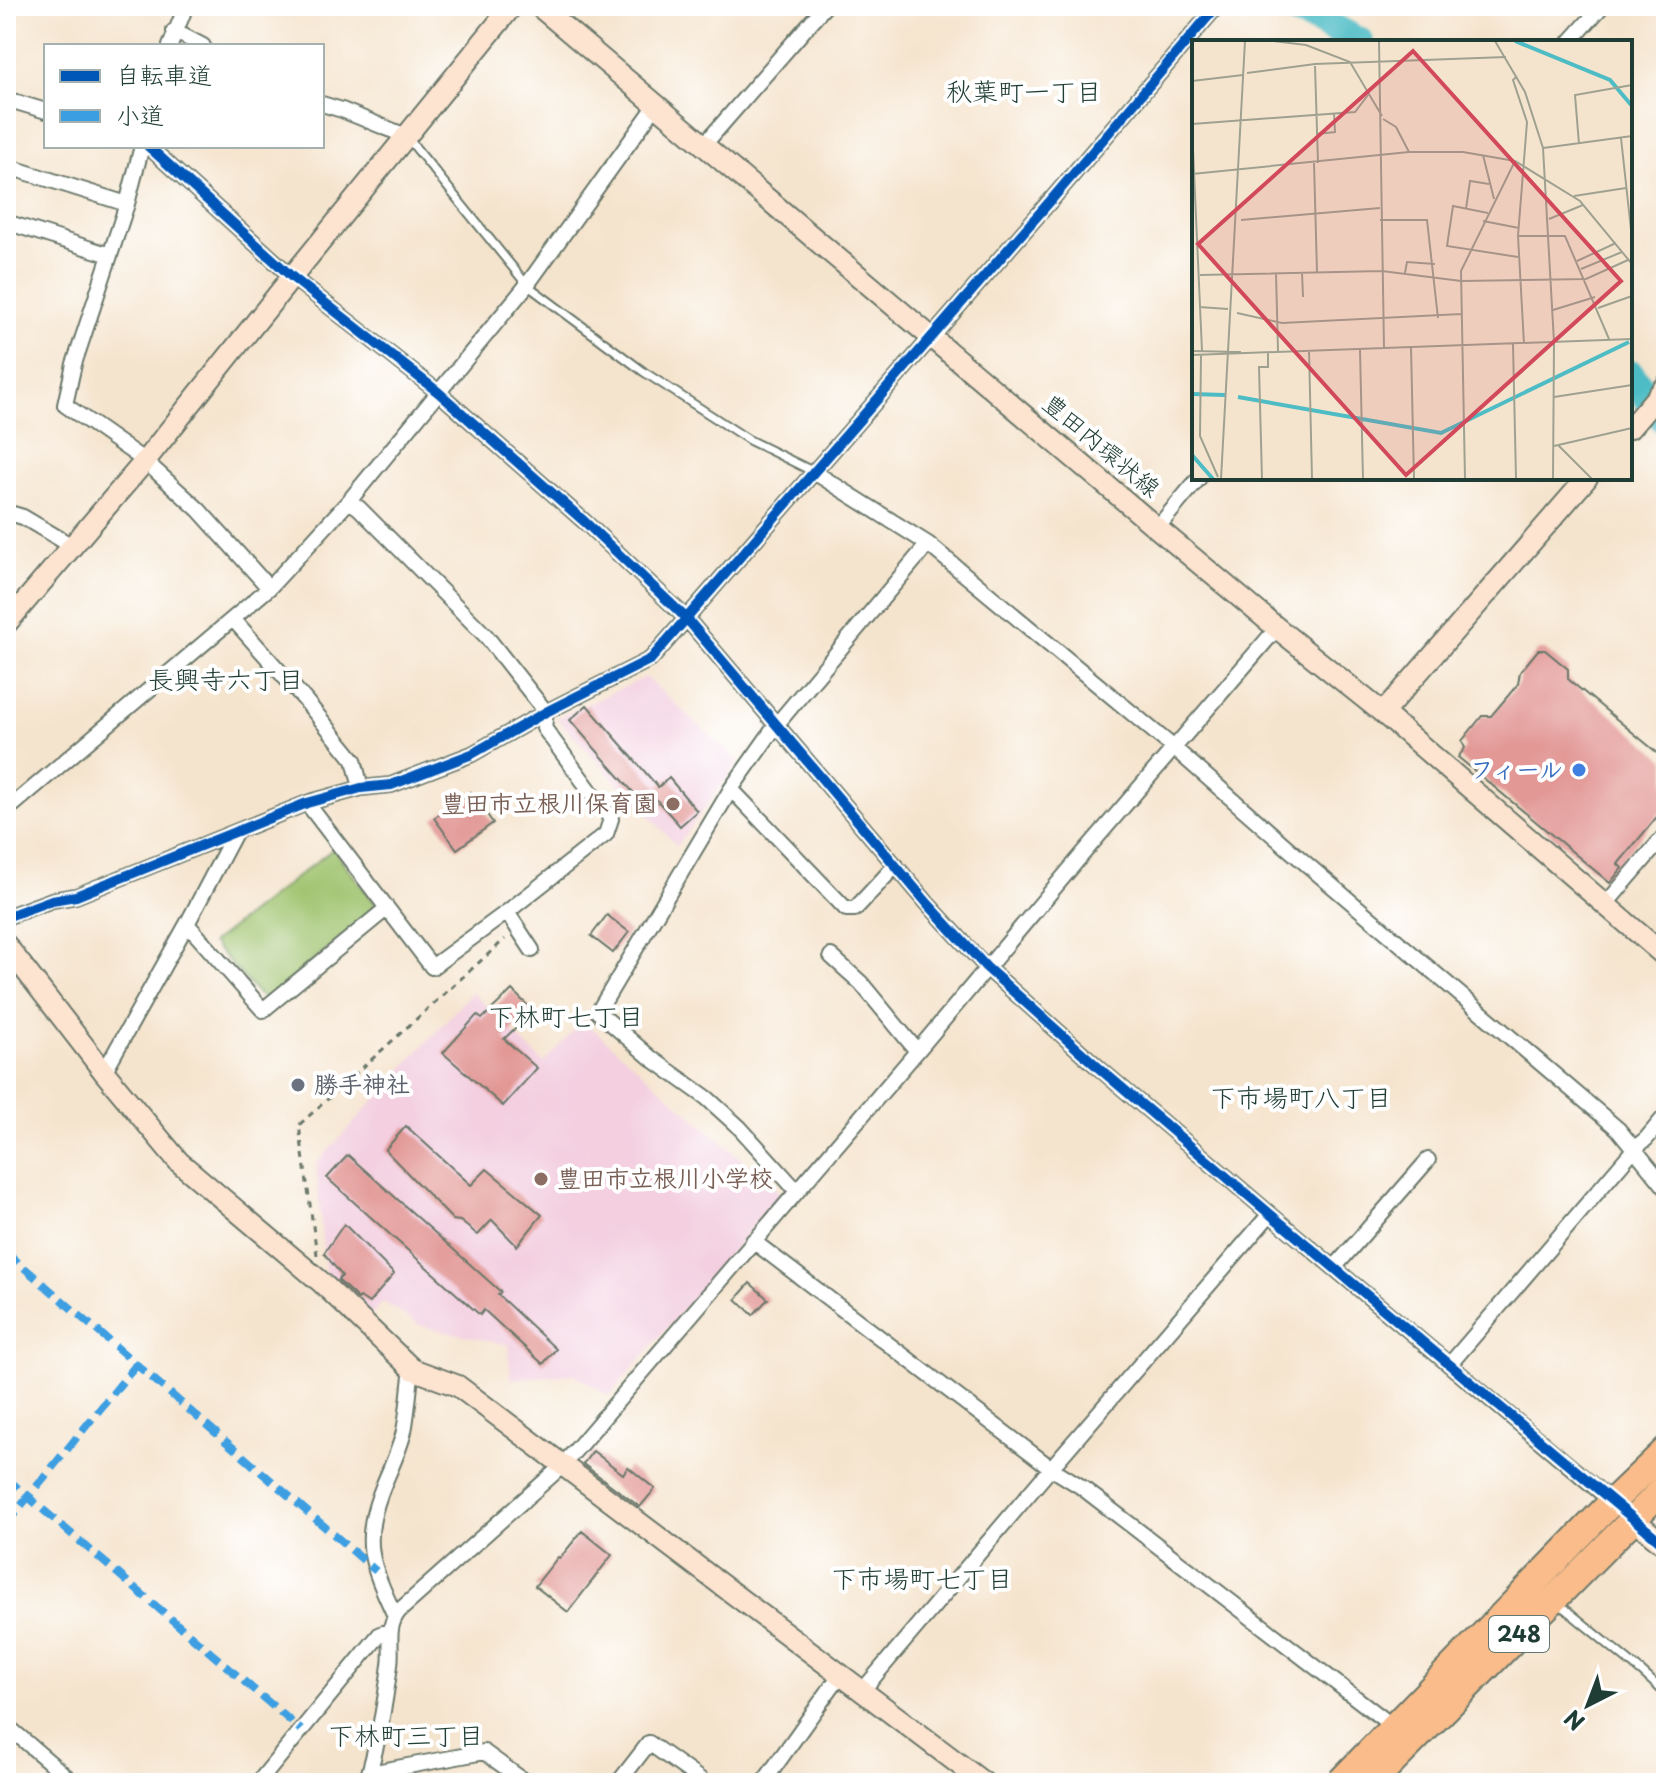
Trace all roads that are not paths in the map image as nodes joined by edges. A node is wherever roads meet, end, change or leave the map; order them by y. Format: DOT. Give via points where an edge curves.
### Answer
graph roads {
  1 [pos="186,6"];
  2 [pos="512,6"];
  3 [pos="539,6"];
  4 [pos="825,6"];
  5 [pos="1217,6"];
  6 [pos="1602,6"];
  7 [pos="172,39"];
  8 [pos="1572,40"];
  9 [pos="194,44"];
  10 [pos="6,99"];
  11 [pos="657,104"];
  12 [pos="324,105"];
  13 [pos="44,110"];
  14 [pos="406,136"];
  15 [pos="703,146"];
  16 [pos="141,148"];
  17 [pos="150,148"];
  18 [pos="6,166"];
  19 [pos="127,204"];
  20 [pos="6,222"];
  21 [pos="110,255"];
  22 [pos="292,277"];
  23 [pos="527,285"];
  24 [pos="931,337"];
  25 [pos="438,392"];
  26 [pos="1657,397"];
  27 [pos="1632,426"];
  28 [pos="145,461"];
  29 [pos="814,472"];
  30 [pos="1197,480"];
  31 [pos="1585,480"];
  32 [pos="349,501"];
  33 [pos="6,512"];
  34 [pos="1157,528"];
  35 [pos="928,544"];
  36 [pos="72,546"];
  37 [pos="269,588"];
  38 [pos="233,619"];
  39 [pos="687,619"];
  40 [pos="6,624"];
  41 [pos="1277,628"];
  42 [pos="546,712"];
  43 [pos="1383,713"];
  44 [pos="777,724"];
  45 [pos="1174,748"];
  46 [pos="361,788"];
  47 [pos="731,789"];
  48 [pos="307,803"];
  49 [pos="6,811"];
  50 [pos="235,833"];
  51 [pos="1666,834"];
  52 [pos="896,865"];
  53 [pos="1605,905"];
  54 [pos="386,909"];
  55 [pos="507,912"];
  56 [pos="6,917"];
  57 [pos="187,924"];
  58 [pos="6,945"];
  59 [pos="532,950"];
  60 [pos="831,956"];
  61 [pos="1666,957"];
  62 [pos="986,967"];
  63 [pos="917,1051"];
  64 [pos="104,1072"];
  65 [pos="1666,1115"];
  66 [pos="1635,1148"];
  67 [pos="1428,1160"];
  68 [pos="1666,1188"];
  69 [pos="796,1190"];
  70 [pos="1270,1214"];
  71 [pos="753,1241"];
  72 [pos="1334,1268"];
  73 [pos="1450,1364"];
  74 [pos="412,1369"];
  75 [pos="1666,1450"];
  76 [pos="562,1466"];
  77 [pos="1051,1468"];
  78 [pos="1666,1486"];
  79 [pos="1612,1502"];
  80 [pos="1633,1519"];
  81 [pos="1666,1546"];
  82 [pos="1554,1599"];
  83 [pos="395,1616"];
  84 [pos="390,1631"];
  85 [pos="840,1675"];
  86 [pos="862,1691"];
  87 [pos="1666,1694"];
  88 [pos="6,1725"];
  89 [pos="1395,1728"];
  90 [pos="368,1778"];
  91 [pos="74,1783"];
  92 [pos="258,1783"];
  93 [pos="527,1783"];
  94 [pos="618,1783"];
  95 [pos="705,1783"];
  96 [pos="763,1783"];
  97 [pos="984,1783"];
  98 [pos="1339,1783"];
  99 [pos="1372,1783"];
  1 -- 7 [label="street"];
  2 -- 14 [label="street"];
  3 -- 11 [label="street, 豊田内環状線"];
  4 -- 15 [label="street"];
  5 -- 24 [label="street"];
  6 -- 8 [label="street"];
  7 -- 9 [label="street"];
  10 -- 13 [label="street"];
  11 -- 15 [label="street, 豊田内環状線"];
  11 -- 23 [label="street"];
  12 -- 14 [label="street"];
  14 -- 22 [label="street"];
  14 -- 23 [label="lane"];
  15 -- 24 [label="street, 豊田内環状線"];
  16 -- 19 [label="street"];
  17 -- 22 [label="street"];
  18 -- 19 [label="street"];
  19 -- 21 [label="street"];
  20 -- 21 [label="street"];
  21 -- 28 [label="street" via="65,405"];
  22 -- 25 [label="street"];
  22 -- 28 [label="street"];
  23 -- 25 [label="street"];
  23 -- 29 [label="lane" via="670,389 749,440"];
  24 -- 29 [label="street"];
  24 -- 34 [label="street, 豊田内環状線"];
  25 -- 32 [label="street"];
  25 -- 39 [label="street"];
  26 -- 27 [label="street"];
  28 -- 36 [label="street"];
  28 -- 37 [label="street" via="199,510"];
  29 -- 35 [label="street"];
  29 -- 39 [label="street"];
  30 -- 34 [label="street"];
  31 -- 43 [label="street"];
  32 -- 37 [label="street"];
  32 -- 42 [label="street" via="486,636"];
  33 -- 36 [label="street"];
  34 -- 41 [label="street, 豊田内環状線"];
  35 -- 44 [label="street"];
  35 -- 45 [label="street"];
  36 -- 40 [label="street"];
  37 -- 38 [label="street"];
  38 -- 46 [label="street" via="354,760"];
  38 -- 49 [label="street"];
  39 -- 42 [label="street" via="651,659"];
  39 -- 44 [label="street"];
  41 -- 43 [label="street, 豊田内環状線"];
  41 -- 45 [label="street"];
  42 -- 46 [label="street" via="472,754 391,785"];
  42 -- 55 [label="street" via="544,728 611,819 606,834"];
  43 -- 53 [label="street, 豊田内環状線"];
  44 -- 47 [label="street"];
  44 -- 52 [label="street"];
  45 -- 62 [label="street"];
  45 -- 66 [label="street"];
  46 -- 48 [label="street"];
  47 -- 52 [label="street" via="846,909 855,909"];
  47 -- 69 [label="street" via="598,1012 707,1098"];
  48 -- 50 [label="street"];
  48 -- 54 [label="street"];
  50 -- 56 [label="street" via="76,896"];
  50 -- 57 [label="street"];
  51 -- 53 [label="street"];
  52 -- 62 [label="street"];
  53 -- 61 [label="street, 豊田内環状線"];
  54 -- 55 [label="street" via="432,967"];
  54 -- 57 [label="street" via="263,1010"];
  55 -- 59 [label="street"];
  57 -- 64 [label="street"];
  58 -- 64 [label="street"];
  60 -- 63 [label="street" via="861,983"];
  62 -- 63 [label="street"];
  62 -- 70 [label="street"];
  63 -- 69 [label="street"];
  64 -- 74 [label="street" via="179,1162 321,1282"];
  65 -- 66 [label="street"];
  66 -- 68 [label="street"];
  66 -- 73 [label="street"];
  67 -- 72 [label="street"];
  69 -- 71 [label="street"];
  70 -- 72 [label="street"];
  70 -- 77 [label="street"];
  71 -- 76 [label="street"];
  71 -- 77 [label="street"];
  72 -- 73 [label="street"];
  73 -- 79 [label="street"];
  74 -- 76 [label="street" via="458,1386"];
  74 -- 83 [label="street" via="404,1431 370,1528 376,1571"];
  75 -- 79 [label="highway, 248"];
  76 -- 83 [label="street"];
  76 -- 85 [label="street"];
  77 -- 86 [label="street"];
  77 -- 89 [label="street"];
  78 -- 80 [label="highway, 248"];
  79 -- 80 [label="street"];
  79 -- 89 [label="highway, 248"];
  80 -- 81 [label="street"];
  80 -- 82 [label="highway, 248"];
  82 -- 87 [label="lane"];
  82 -- 99 [label="highway, 248"];
  83 -- 84 [label="street"];
  84 -- 90 [label="street" via="384,1708"];
  84 -- 92 [label="street" via="380,1634"];
  85 -- 86 [label="street"];
  85 -- 96 [label="street"];
  86 -- 97 [label="street"];
  88 -- 91 [label="street"];
  89 -- 98 [label="highway, 248"];
  90 -- 93 [label="street" via="484,1752"];
  94 -- 95 [label="street" via="649,1743"];
}
